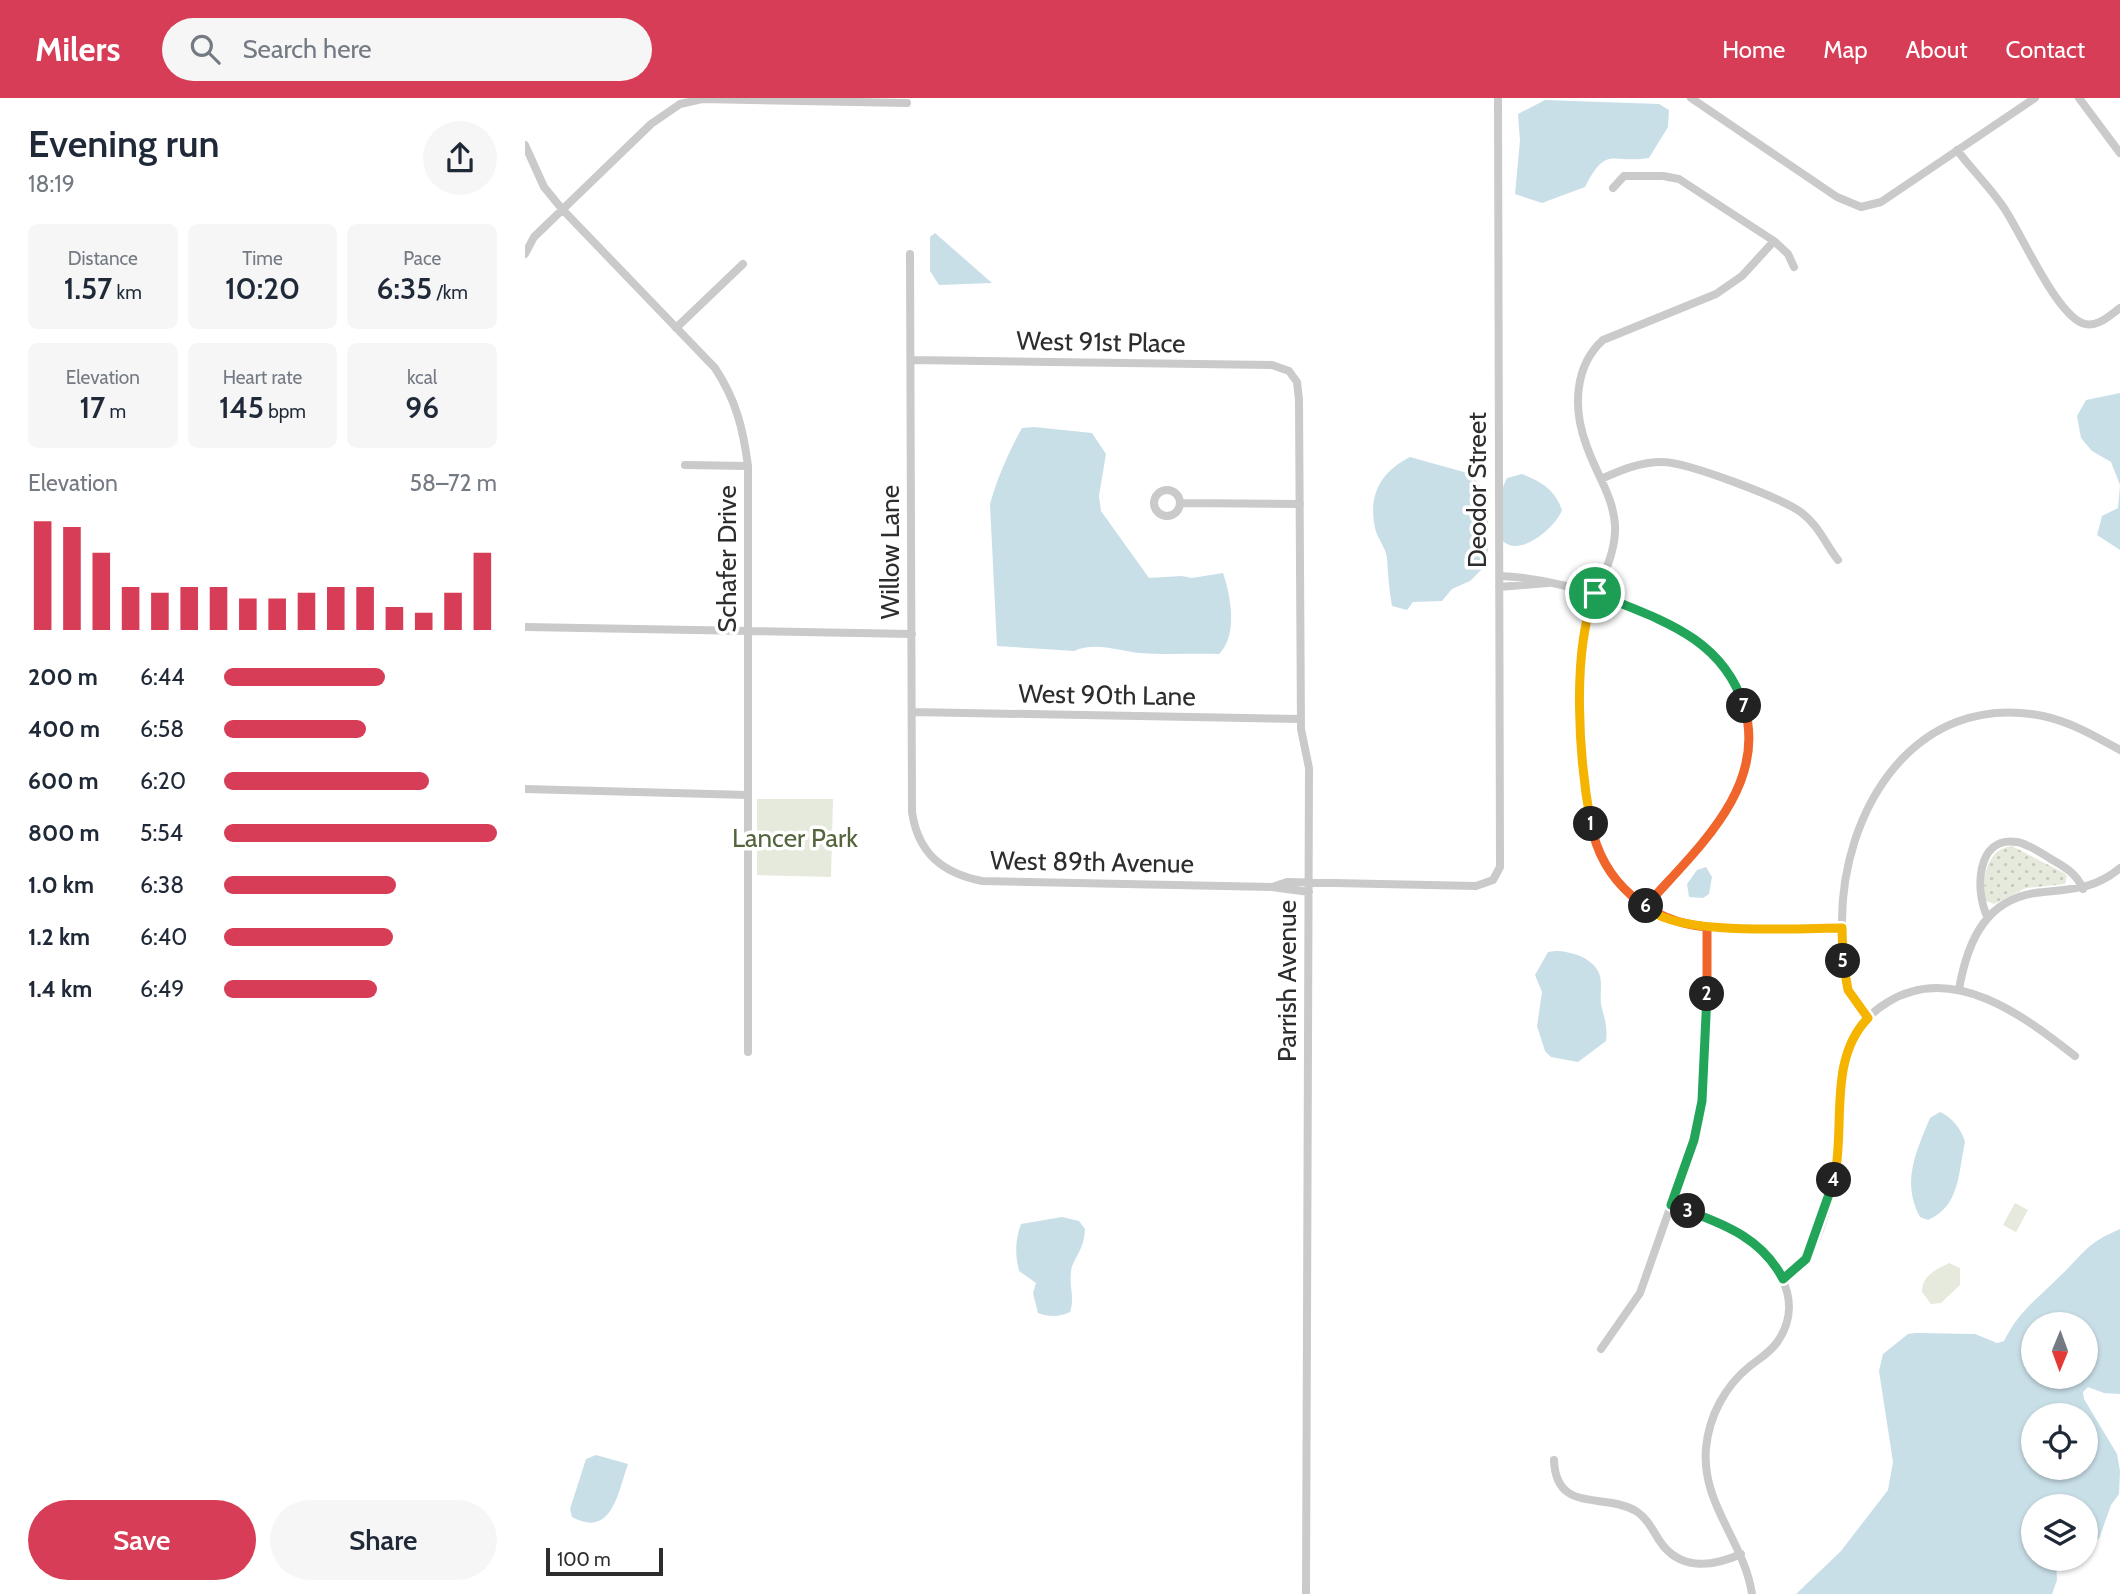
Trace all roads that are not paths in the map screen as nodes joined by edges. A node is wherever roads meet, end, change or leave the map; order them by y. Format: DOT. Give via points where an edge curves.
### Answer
graph roads {
  1 [pos="1498,98"];
  2 [pos="1691,98"];
  3 [pos="2035,98"];
  4 [pos="2079,98"];
  5 [pos="907,103"];
  6 [pos="525,145"];
  7 [pos="1957,150"];
  8 [pos="2120,153"];
  9 [pos="1613,188"];
  10 [pos="562,209"];
  11 [pos="1774,241"];
  12 [pos="525,254"];
  13 [pos="910,254"];
  14 [pos="743,264"];
  15 [pos="1794,267"];
  16 [pos="2120,308"];
  17 [pos="676,328"];
  18 [pos="911,360"];
  19 [pos="1289,371"];
  20 [pos="685,465"];
  21 [pos="748,466"];
  22 [pos="1601,479"];
  23 [pos="1180,503"];
  24 [pos="1300,504"];
  25 [pos="1838,560"];
  26 [pos="1499,576"];
  27 [pos="1551,583"];
  28 [pos="1499,587"];
  29 [pos="1595,593"];
  30 [pos="525,627"];
  31 [pos="748,632"];
  32 [pos="912,634"];
  33 [pos="912,712"];
  34 [pos="1301,719"];
  35 [pos="2120,750"];
  36 [pos="525,789"];
  37 [pos="748,795"];
  38 [pos="923,848"];
  39 [pos="2120,868"];
  40 [pos="1493,880"];
  41 [pos="1309,887"];
  42 [pos="2083,889"];
  43 [pos="1646,907"];
  44 [pos="1988,918"];
  45 [pos="1707,927"];
  46 [pos="1842,928"];
  47 [pos="1959,989"];
  48 [pos="1868,1018"];
  49 [pos="748,1052"];
  50 [pos="2075,1056"];
  51 [pos="1671,1205"];
  52 [pos="1783,1279"];
  53 [pos="1601,1349"];
  54 [pos="1554,1460"];
  55 [pos="1741,1554"];
  56 [pos="1306,1594"];
  57 [pos="1752,1594"];
  1 -- 26 [label="street, Deodor Street"];
  2 -- 7 [label="street" via="1836,197 1861,207 1881,202"];
  3 -- 7 [label="street"];
  4 -- 8 [label="street"];
  5 -- 10 [label="street" via="702,99 680,104 651,124"];
  6 -- 10 [label="street, Schafer Drive" via="544,187"];
  7 -- 16 [label="street" via="2005,209 2027,252 2072,316 2094,324"];
  9 -- 11 [label="street" via="1624,176 1679,179"];
  10 -- 12 [label="street" via="534,237"];
  10 -- 17 [label="street, Schafer Drive"];
  11 -- 15 [label="street" via="1789,254"];
  11 -- 22 [label="street" via="1723,290 1618,333 1590,351 1579,375 1580,424"];
  13 -- 18 [label="street, Willow Lane"];
  14 -- 17 [label="street"];
  17 -- 21 [label="street, Schafer Drive" via="715,368 732,394 743,427"];
  18 -- 19 [label="street, West 91st Place" via="1272,365"];
  18 -- 32 [label="street, Willow Lane"];
  19 -- 24 [label="street, Parrish Avenue" via="1297,382 1299,400"];
  20 -- 21 [label="street"];
  21 -- 31 [label="street, Schafer Drive"];
  22 -- 25 [label="street" via="1647,463 1690,467 1803,514"];
  22 -- 29 [label="street" via="1613,508 1615,530"];
  23 -- 24 [label="street"];
  24 -- 34 [label="street, Parrish Avenue"];
  26 -- 27 [label="street"];
  26 -- 28 [label="street, Deodor Street"];
  27 -- 28 [label="street"];
  27 -- 29 [label="street"];
  28 -- 40 [label="street, Deodor Street" via="1502,852"];
  29 -- 43 [label="street" via="1581,645 1582,740 1589,813 1607,867"];
  29 -- 43 [label="street" via="1676,626 1702,643 1730,674 1747,719 1747,761 1733,802"];
  30 -- 31 [label="street"];
  31 -- 32 [label="street"];
  31 -- 37 [label="street, Schafer Drive"];
  32 -- 33 [label="street, Willow Lane"];
  33 -- 34 [label="street, West 90th Lane"];
  33 -- 38 [label="street, Willow Lane" via="912,812"];
  34 -- 41 [label="street, Parrish Avenue" via="1309,768"];
  35 -- 46 [label="street" via="2066,722 2016,713 1972,718 1928,738 1890,770 1865,813 1844,874"];
  36 -- 37 [label="street"];
  37 -- 49 [label="street, Schafer Drive"];
  38 -- 41 [label="street, West 89th Avenue" via="938,865 982,881"];
  39 -- 42 [label="street"];
  40 -- 41 [label="street, West 89th Avenue" via="1476,886"];
  41 -- 56 [label="street, Parrish Avenue"];
  42 -- 44 [label="street" via="2024,895"];
  42 -- 44 [label="street" via="2068,869 2025,844 2006,842 1993,849 1983,867 1979,893"];
  43 -- 45 [label="street" via="1674,921"];
  44 -- 47 [label="street" via="1967,950"];
  45 -- 46 [label="street"];
  45 -- 51 [label="street" via="1704,1086 1694,1140"];
  46 -- 48 [label="street" via="1846,984"];
  47 -- 48 [label="street" via="1914,990 1887,1002"];
  47 -- 50 [label="street" via="2006,1009"];
  48 -- 52 [label="street" via="1844,1060 1839,1148 1828,1201 1806,1259"];
  51 -- 52 [label="street" via="1748,1238"];
  51 -- 53 [label="street" via="1640,1293"];
  52 -- 55 [label="street" via="1789,1302 1782,1335 1725,1393 1706,1445 1710,1493"];
  54 -- 55 [label="street" via="1563,1489 1578,1498 1635,1511 1678,1558 1709,1565"];
  55 -- 57 [label="street"];
}
